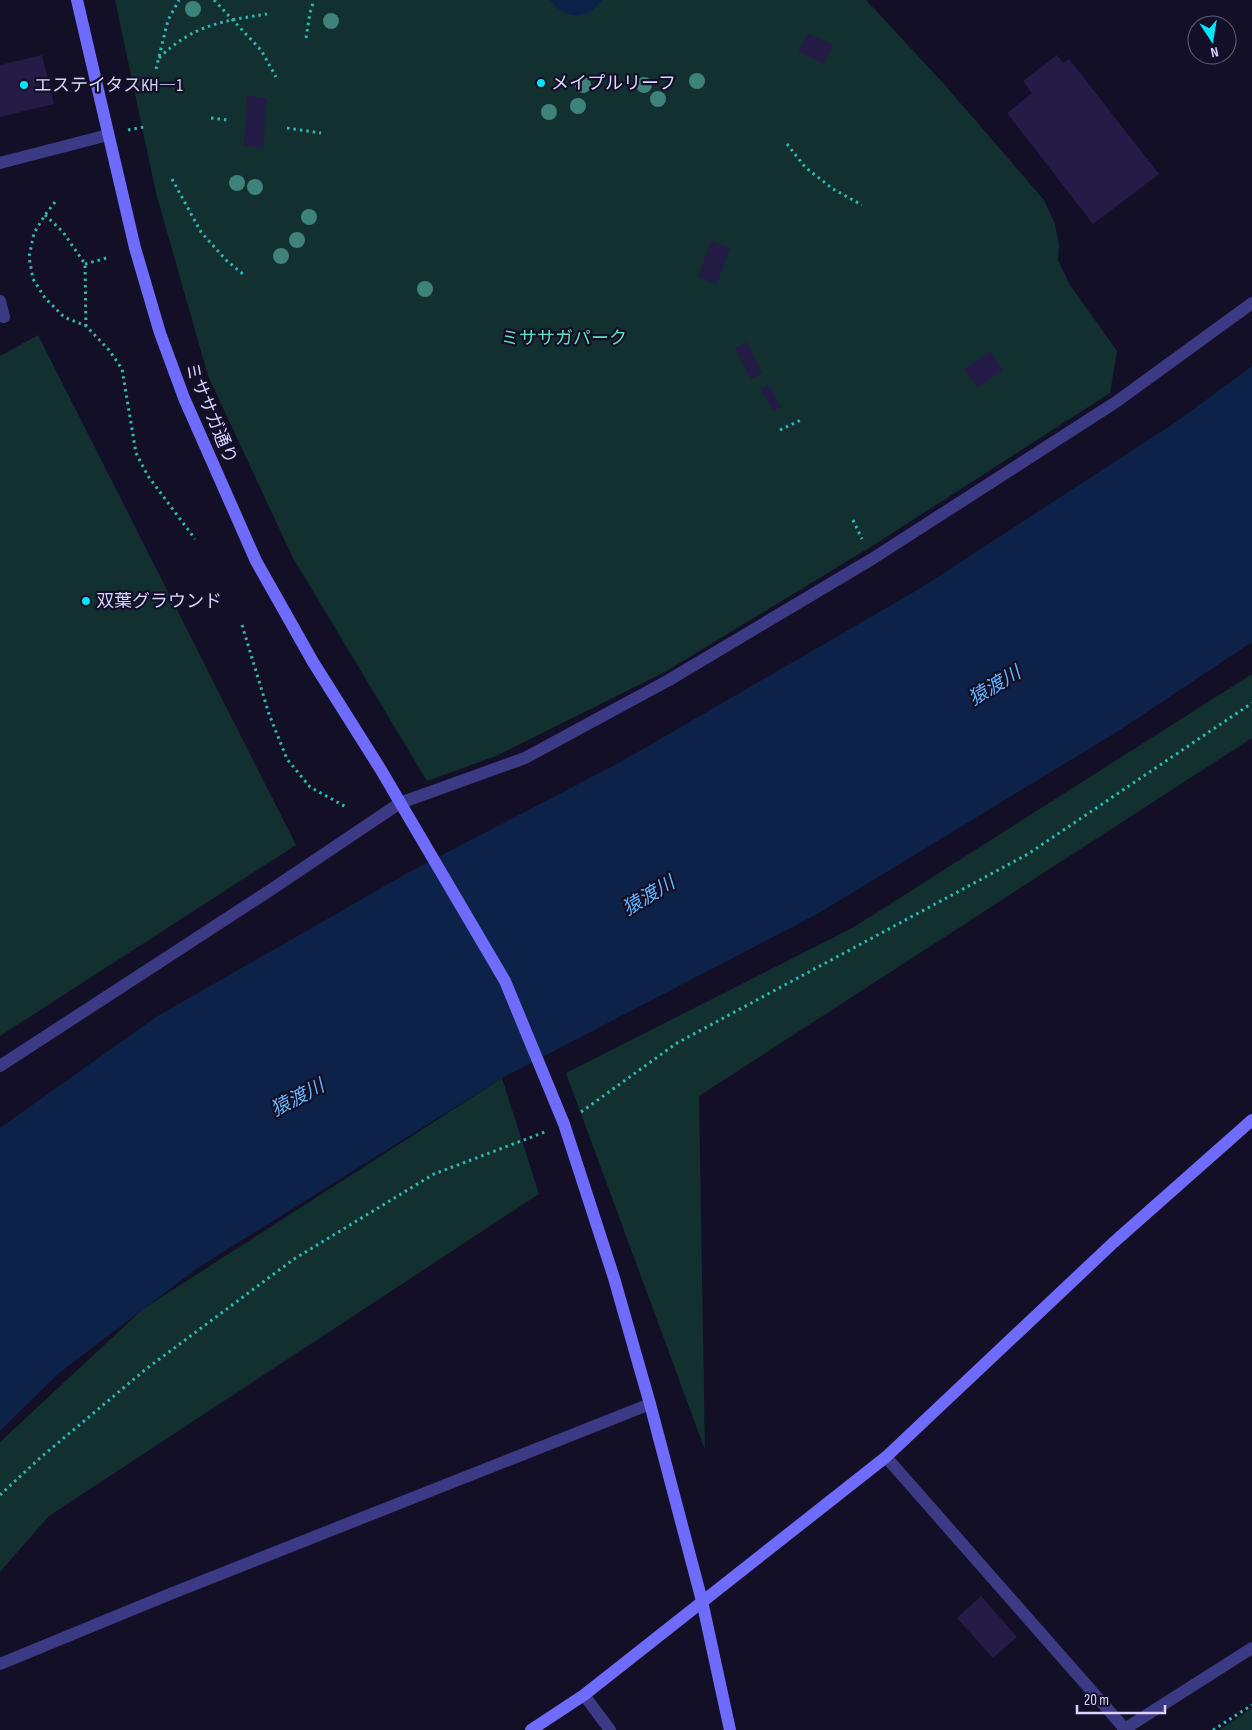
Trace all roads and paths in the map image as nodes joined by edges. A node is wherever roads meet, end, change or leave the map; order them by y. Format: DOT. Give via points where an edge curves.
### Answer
graph roads {
  1 [pos="77,0"];
  2 [pos="178,0"];
  3 [pos="214,0"];
  4 [pos="314,0"];
  5 [pos="267,14"];
  6 [pos="231,19"];
  7 [pos="306,38"];
  8 [pos="159,58"];
  9 [pos="156,69"];
  10 [pos="276,77"];
  11 [pos="211,118"];
  12 [pos="226,120"];
  13 [pos="287,128"];
  14 [pos="321,133"];
  15 [pos="108,135"];
  16 [pos="787,144"];
  17 [pos="0,164"];
  18 [pos="172,179"];
  19 [pos="55,202"];
  20 [pos="862,205"];
  21 [pos="45,215"];
  22 [pos="110,257"];
  23 [pos="86,264"];
  24 [pos="244,275"];
  25 [pos="0,301"];
  26 [pos="1252,303"];
  27 [pos="4,318"];
  28 [pos="86,326"];
  29 [pos="803,419"];
  30 [pos="780,430"];
  31 [pos="195,539"];
  32 [pos="242,625"];
  33 [pos="1252,704"];
  34 [pos="400,803"];
  35 [pos="346,808"];
  36 [pos="0,1066"];
  37 [pos="1252,1120"];
  38 [pos="564,1124"];
  39 [pos="650,1404"];
  40 [pos="886,1457"];
  41 [pos="0,1495"];
  42 [pos="702,1601"];
  43 [pos="1252,1648"];
  44 [pos="0,1664"];
  45 [pos="584,1696"];
  46 [pos="1252,1705"];
  47 [pos="1124,1729"];
  48 [pos="530,1730"];
  49 [pos="610,1730"];
  50 [pos="730,1730"];
  51 [pos="1213,1730"];
  1 -- 15 [label="street, ミササガ通り"];
  2 -- 8 [label="path" via="168,20"];
  3 -- 6 [label="path"];
  4 -- 7 [label="path"];
  5 -- 6 [label="path"];
  6 -- 8 [label="path" via="197,30"];
  6 -- 10 [label="path" via="261,50"];
  8 -- 9 [label="path"];
  11 -- 12 [label="path"];
  13 -- 14 [label="path"];
  15 -- 17 [label="street"];
  15 -- 34 [label="street, ミササガ通り" via="135,248 160,333 184,398 256,561 313,662"];
  16 -- 20 [label="path" via="805,167 833,189"];
  18 -- 24 [label="path" via="201,232"];
  19 -- 21 [label="path"];
  21 -- 23 [label="path" via="63,232"];
  21 -- 28 [label="path" via="34,233 29,257 33,279 45,298 64,317"];
  22 -- 23 [label="path"];
  23 -- 28 [label="path"];
  25 -- 27 [label="street"];
  26 -- 34 [label="street" via="1116,402 872,559 669,680 525,758"];
  28 -- 31 [label="path" via="122,369 136,453 148,476"];
  29 -- 30 [label="path"];
  32 -- 35 [label="path" via="269,714 287,759 310,787"];
  33 -- 38 [label="path" via="1028,854 678,1043"];
  34 -- 36 [label="street"];
  34 -- 38 [label="street, ミササガ通り" via="505,981"];
  37 -- 40 [label="street" via="1113,1242"];
  38 -- 39 [label="street, ミササガ通り" via="614,1278"];
  38 -- 41 [label="path" via="434,1174 294,1259 146,1369"];
  39 -- 42 [label="street, ミササガ通り"];
  39 -- 44 [label="street"];
  40 -- 42 [label="street"];
  40 -- 47 [label="street"];
  42 -- 45 [label="street"];
  42 -- 50 [label="street, ミササガ通り"];
  43 -- 47 [label="street"];
  45 -- 48 [label="street"];
  45 -- 49 [label="street"];
  46 -- 51 [label="path"];
}
